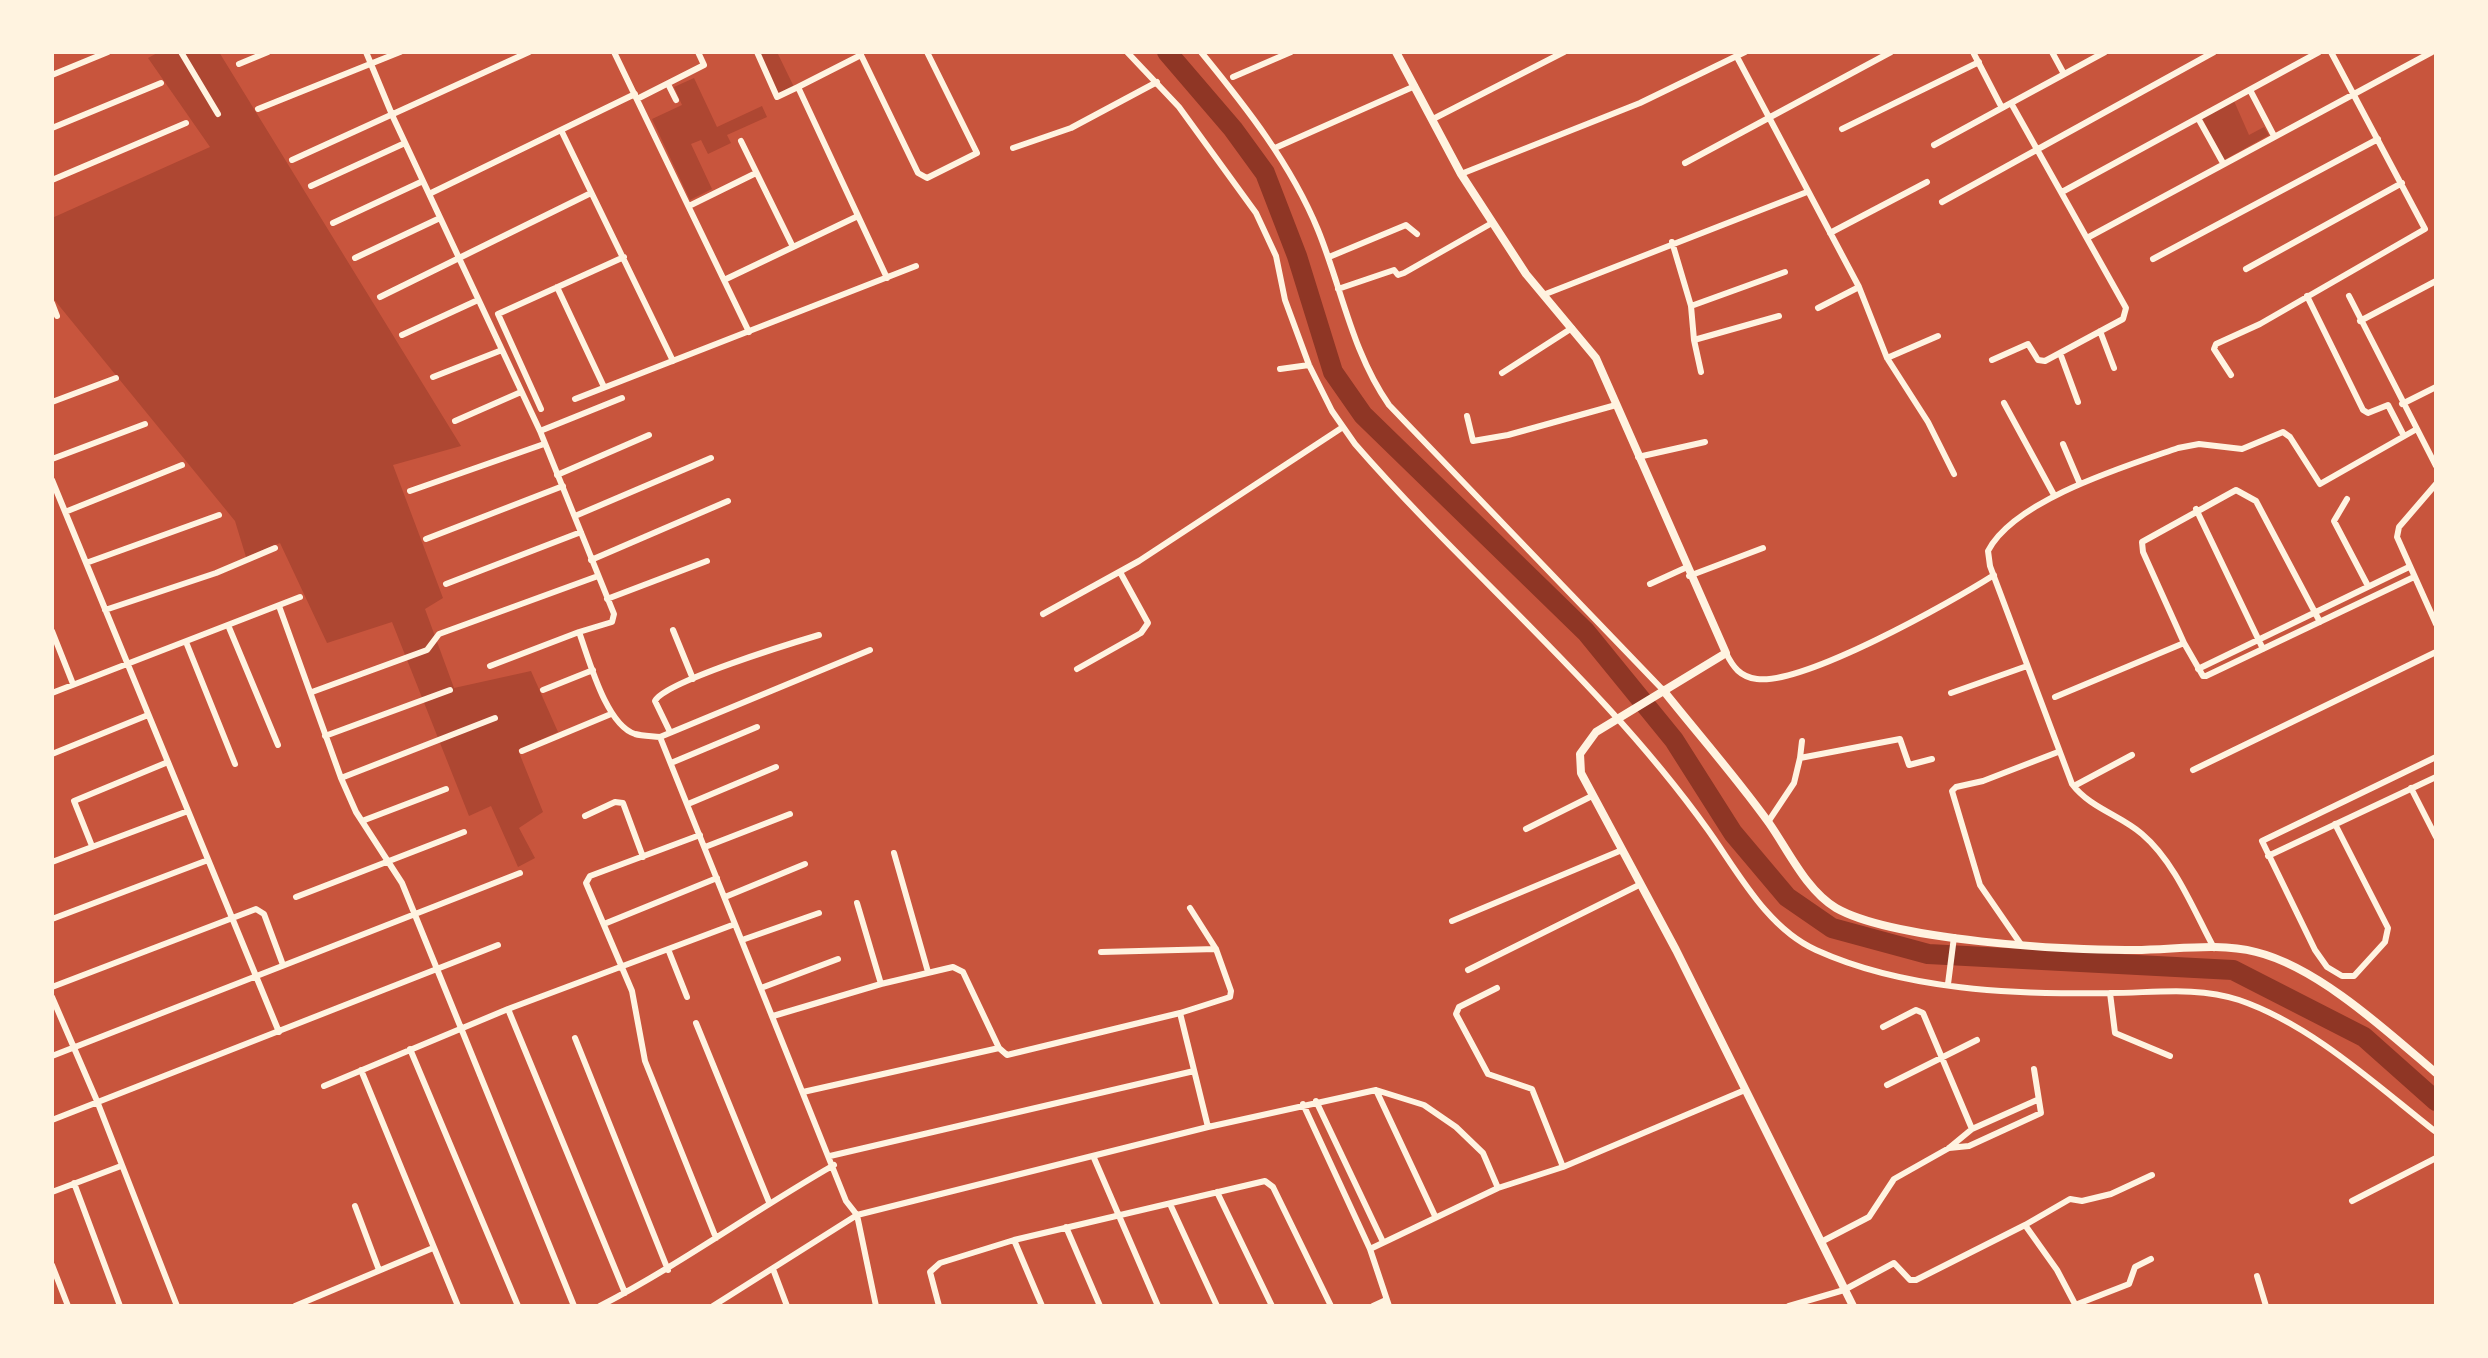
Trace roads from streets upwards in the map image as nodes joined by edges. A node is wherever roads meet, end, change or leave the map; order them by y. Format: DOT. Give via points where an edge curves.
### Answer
graph roads {
  1 [pos="108,52"];
  2 [pos="181,52"];
  3 [pos="268,52"];
  4 [pos="366,52"];
  5 [pos="400,52"];
  6 [pos="529,52"];
  7 [pos="614,52"];
  8 [pos="698,52"];
  9 [pos="757,52"];
  10 [pos="927,52"];
  11 [pos="1127,52"];
  12 [pos="1201,52"];
  13 [pos="1291,52"];
  14 [pos="1396,52"];
  15 [pos="1564,52"];
  16 [pos="1721,52"];
  17 [pos="1745,52"];
  18 [pos="1891,52"];
  19 [pos="1973,52"];
  20 [pos="2052,52"];
  21 [pos="2105,52"];
  22 [pos="2214,52"];
  23 [pos="2319,52"];
  24 [pos="2331,52"];
  25 [pos="2432,52"];
  26 [pos="1737,57"];
  27 [pos="1726,61"];
  28 [pos="1979,62"];
  29 [pos="239,64"];
  30 [pos="371,64"];
  31 [pos="2064,74"];
  32 [pos="52,75"];
  33 [pos="1233,77"];
  34 [pos="1157,82"];
  35 [pos="161,83"];
  36 [pos="668,84"];
  37 [pos="1415,86"];
  38 [pos="798,87"];
  39 [pos="2250,90"];
  40 [pos="2353,93"];
  41 [pos="636,96"];
  42 [pos="676,100"];
  43 [pos="2011,103"];
  44 [pos="2002,108"];
  45 [pos="258,109"];
  46 [pos="218,114"];
  47 [pos="393,117"];
  48 [pos="2198,118"];
  49 [pos="1433,119"];
  50 [pos="1767,119"];
  51 [pos="186,123"];
  52 [pos="52,128"];
  53 [pos="1842,129"];
  54 [pos="561,130"];
  55 [pos="2274,136"];
  56 [pos="2378,139"];
  57 [pos="741,141"];
  58 [pos="405,143"];
  59 [pos="1934,145"];
  60 [pos="1013,148"];
  61 [pos="1275,148"];
  62 [pos="2038,150"];
  63 [pos="292,160"];
  64 [pos="1685,163"];
  65 [pos="2223,163"];
  66 [pos="756,173"];
  67 [pos="1461,174"];
  68 [pos="52,180"];
  69 [pos="423,181"];
  70 [pos="1927,182"];
  71 [pos="2402,183"];
  72 [pos="311,186"];
  73 [pos="1807,192"];
  74 [pos="2062,192"];
  75 [pos="591,193"];
  76 [pos="429,194"];
  77 [pos="1942,202"];
  78 [pos="689,206"];
  79 [pos="858,216"];
  80 [pos="440,218"];
  81 [pos="333,223"];
  82 [pos="1492,223"];
  83 [pos="1830,233"];
  84 [pos="1417,234"];
  85 [pos="2087,238"];
  86 [pos="1672,242"];
  87 [pos="793,247"];
  88 [pos="461,257"];
  89 [pos="624,257"];
  90 [pos="1329,257"];
  91 [pos="355,258"];
  92 [pos="2153,259"];
  93 [pos="916,266"];
  94 [pos="2246,269"];
  95 [pos="1785,272"];
  96 [pos="887,278"];
  97 [pos="724,280"];
  98 [pos="2436,281"];
  99 [pos="557,287"];
  100 [pos="1859,287"];
  101 [pos="1338,289"];
  102 [pos="1543,295"];
  103 [pos="2307,296"];
  104 [pos="2349,296"];
  105 [pos="380,297"];
  106 [pos="478,300"];
  107 [pos="52,303"];
  108 [pos="1691,306"];
  109 [pos="1818,308"];
  110 [pos="57,316"];
  111 [pos="1779,316"];
  112 [pos="2360,321"];
  113 [pos="1572,328"];
  114 [pos="2100,331"];
  115 [pos="749,332"];
  116 [pos="402,335"];
  117 [pos="1938,336"];
  118 [pos="1694,340"];
  119 [pos="502,350"];
  120 [pos="2060,353"];
  121 [pos="1887,358"];
  122 [pos="1992,360"];
  123 [pos="673,361"];
  124 [pos="1309,365"];
  125 [pos="2114,368"];
  126 [pos="1280,369"];
  127 [pos="1701,372"];
  128 [pos="1502,373"];
  129 [pos="2231,375"];
  130 [pos="433,377"];
  131 [pos="116,378"];
  132 [pos="604,387"];
  133 [pos="2436,387"];
  134 [pos="521,392"];
  135 [pos="622,398"];
  136 [pos="575,399"];
  137 [pos="52,402"];
  138 [pos="2078,402"];
  139 [pos="2004,403"];
  140 [pos="2402,404"];
  141 [pos="1616,405"];
  142 [pos="541,409"];
  143 [pos="1467,416"];
  144 [pos="455,421"];
  145 [pos="145,424"];
  146 [pos="1343,427"];
  147 [pos="2415,430"];
  148 [pos="540,431"];
  149 [pos="649,435"];
  150 [pos="2404,436"];
  151 [pos="1705,442"];
  152 [pos="544,444"];
  153 [pos="2063,444"];
  154 [pos="1638,457"];
  155 [pos="711,458"];
  156 [pos="52,459"];
  157 [pos="182,465"];
  158 [pos="2436,466"];
  159 [pos="1954,474"];
  160 [pos="557,475"];
  161 [pos="52,480"];
  162 [pos="2080,484"];
  163 [pos="2436,484"];
  164 [pos="563,486"];
  165 [pos="410,491"];
  166 [pos="2054,495"];
  167 [pos="2347,499"];
  168 [pos="728,501"];
  169 [pos="2196,509"];
  170 [pos="65,512"];
  171 [pos="219,515"];
  172 [pos="575,516"];
  173 [pos="581,532"];
  174 [pos="426,539"];
  175 [pos="275,548"];
  176 [pos="1763,548"];
  177 [pos="591,560"];
  178 [pos="707,561"];
  179 [pos="86,563"];
  180 [pos="2409,567"];
  181 [pos="1120,572"];
  182 [pos="1687,572"];
  183 [pos="1994,575"];
  184 [pos="598,576"];
  185 [pos="2414,577"];
  186 [pos="446,584"];
  187 [pos="1650,584"];
  188 [pos="2368,586"];
  189 [pos="300,597"];
  190 [pos="2373,597"];
  191 [pos="607,599"];
  192 [pos="279,606"];
  193 [pos="2432,606"];
  194 [pos="105,610"];
  195 [pos="2315,612"];
  196 [pos="1043,614"];
  197 [pos="2320,622"];
  198 [pos="2436,624"];
  199 [pos="228,625"];
  200 [pos="673,630"];
  201 [pos="52,631"];
  202 [pos="579,632"];
  203 [pos="819,635"];
  204 [pos="2257,639"];
  205 [pos="186,642"];
  206 [pos="2184,643"];
  207 [pos="2263,649"];
  208 [pos="870,650"];
  209 [pos="2436,652"];
  210 [pos="1726,653"];
  211 [pos="128,665"];
  212 [pos="490,666"];
  213 [pos="2027,666"];
  214 [pos="1077,669"];
  215 [pos="2198,669"];
  216 [pos="593,670"];
  217 [pos="693,679"];
  218 [pos="73,684"];
  219 [pos="450,690"];
  220 [pos="543,690"];
  221 [pos="1663,690"];
  222 [pos="312,692"];
  223 [pos="52,693"];
  224 [pos="1951,693"];
  225 [pos="2055,697"];
  226 [pos="611,714"];
  227 [pos="1622,714"];
  228 [pos="148,715"];
  229 [pos="495,718"];
  230 [pos="757,727"];
  231 [pos="670,732"];
  232 [pos="325,736"];
  233 [pos="660,737"];
  234 [pos="1802,741"];
  235 [pos="278,745"];
  236 [pos="522,751"];
  237 [pos="2058,752"];
  238 [pos="52,754"];
  239 [pos="2132,755"];
  240 [pos="2436,757"];
  241 [pos="1800,758"];
  242 [pos="1932,759"];
  243 [pos="168,762"];
  244 [pos="671,763"];
  245 [pos="235,764"];
  246 [pos="776,767"];
  247 [pos="2193,770"];
  248 [pos="2436,777"];
  249 [pos="341,778"];
  250 [pos="2074,786"];
  251 [pos="2369,788"];
  252 [pos="2411,788"];
  253 [pos="446,789"];
  254 [pos="1592,796"];
  255 [pos="688,804"];
  256 [pos="2376,804"];
  257 [pos="188,811"];
  258 [pos="790,814"];
  259 [pos="585,816"];
  260 [pos="362,821"];
  261 [pos="1768,822"];
  262 [pos="2335,824"];
  263 [pos="1526,829"];
  264 [pos="464,832"];
  265 [pos="700,835"];
  266 [pos="2436,837"];
  267 [pos="92,846"];
  268 [pos="705,847"];
  269 [pos="1622,850"];
  270 [pos="894,853"];
  271 [pos="2268,856"];
  272 [pos="643,857"];
  273 [pos="208,860"];
  274 [pos="52,862"];
  275 [pos="391,863"];
  276 [pos="805,864"];
  277 [pos="520,873"];
  278 [pos="717,878"];
  279 [pos="1641,884"];
  280 [pos="296,897"];
  281 [pos="725,897"];
  282 [pos="857,903"];
  283 [pos="1190,908"];
  284 [pos="415,913"];
  285 [pos="819,913"];
  286 [pos="231,916"];
  287 [pos="52,919"];
  288 [pos="1452,921"];
  289 [pos="604,924"];
  290 [pos="735,924"];
  291 [pos="742,940"];
  292 [pos="1954,941"];
  293 [pos="2020,943"];
  294 [pos="498,945"];
  295 [pos="2214,948"];
  296 [pos="668,949"];
  297 [pos="1216,949"];
  298 [pos="1101,952"];
  299 [pos="838,959"];
  300 [pos="283,965"];
  301 [pos="621,968"];
  302 [pos="1468,970"];
  303 [pos="438,971"];
  304 [pos="928,972"];
  305 [pos="255,976"];
  306 [pos="881,984"];
  307 [pos="1948,984"];
  308 [pos="52,987"];
  309 [pos="761,988"];
  310 [pos="1497,988"];
  311 [pos="2110,993"];
  312 [pos="52,997"];
  313 [pos="687,997"];
  314 [pos="508,1009"];
  315 [pos="1180,1013"];
  316 [pos="773,1016"];
  317 [pos="696,1023"];
  318 [pos="1883,1027"];
  319 [pos="461,1029"];
  320 [pos="279,1032"];
  321 [pos="575,1038"];
  322 [pos="1977,1040"];
  323 [pos="74,1047"];
  324 [pos="999,1048"];
  325 [pos="410,1049"];
  326 [pos="1943,1054"];
  327 [pos="52,1056"];
  328 [pos="2170,1056"];
  329 [pos="2034,1069"];
  330 [pos="361,1070"];
  331 [pos="1194,1071"];
  332 [pos="2436,1073"];
  333 [pos="1887,1085"];
  334 [pos="324,1086"];
  335 [pos="1376,1090"];
  336 [pos="1745,1090"];
  337 [pos="803,1092"];
  338 [pos="2037,1100"];
  339 [pos="97,1101"];
  340 [pos="1316,1101"];
  341 [pos="1303,1104"];
  342 [pos="52,1120"];
  343 [pos="1208,1127"];
  344 [pos="1972,1129"];
  345 [pos="2436,1132"];
  346 [pos="1949,1148"];
  347 [pos="830,1156"];
  348 [pos="1094,1158"];
  349 [pos="2436,1158"];
  350 [pos="834,1165"];
  351 [pos="121,1166"];
  352 [pos="1563,1167"];
  353 [pos="2152,1175"];
  354 [pos="74,1183"];
  355 [pos="1498,1188"];
  356 [pos="52,1192"];
  357 [pos="1217,1192"];
  358 [pos="2352,1201"];
  359 [pos="769,1202"];
  360 [pos="1170,1204"];
  361 [pos="355,1206"];
  362 [pos="857,1215"];
  363 [pos="1117,1215"];
  364 [pos="1435,1216"];
  365 [pos="2025,1225"];
  366 [pos="1066,1227"];
  367 [pos="714,1234"];
  368 [pos="1014,1240"];
  369 [pos="1383,1242"];
  370 [pos="1821,1242"];
  371 [pos="433,1248"];
  372 [pos="1370,1249"];
  373 [pos="2151,1259"];
  374 [pos="52,1265"];
  375 [pos="773,1269"];
  376 [pos="379,1270"];
  377 [pos="668,1270"];
  378 [pos="2257,1276"];
  379 [pos="1844,1290"];
  380 [pos="625,1293"];
  381 [pos="1387,1303"];
  382 [pos="2076,1305"];
  383 [pos="68,1306"];
  384 [pos="120,1306"];
  385 [pos="177,1306"];
  386 [pos="295,1306"];
  387 [pos="458,1306"];
  388 [pos="518,1306"];
  389 [pos="574,1306"];
  390 [pos="600,1306"];
  391 [pos="713,1306"];
  392 [pos="787,1306"];
  393 [pos="876,1306"];
  394 [pos="939,1306"];
  395 [pos="1042,1306"];
  396 [pos="1100,1306"];
  397 [pos="1158,1306"];
  398 [pos="1217,1306"];
  399 [pos="1272,1306"];
  400 [pos="1331,1306"];
  401 [pos="1373,1306"];
  402 [pos="1789,1306"];
  403 [pos="1853,1306"];
  404 [pos="2266,1306"];
  1 -- 32 [label="street"];
  2 -- 46 [label="street"];
  3 -- 29 [label="street"];
  4 -- 30 [label="street"];
  5 -- 30 [label="street"];
  6 -- 47 [label="street"];
  7 -- 41 [label="street"];
  8 -- 36 [label="street" via="704,65"];
  9 -- 38 [label="street" via="777,97"];
  10 -- 38 [label="street" via="977,153 927,178 918,173 861,55"];
  11 -- 34 [label="street"];
  12 -- 61 [label="street"];
  13 -- 33 [label="street"];
  14 -- 37 [label="street"];
  15 -- 49 [label="street"];
  16 -- 27 [label="street"];
  17 -- 26 [label="street"];
  18 -- 50 [label="street"];
  19 -- 28 [label="street"];
  20 -- 31 [label="street"];
  21 -- 31 [label="street"];
  22 -- 62 [label="street"];
  23 -- 39 [label="street"];
  24 -- 40 [label="street"];
  25 -- 40 [label="street"];
  26 -- 27 [label="street"];
  26 -- 50 [label="street"];
  27 -- 67 [label="street" via="1640,103"];
  28 -- 44 [label="street"];
  28 -- 53 [label="street"];
  30 -- 45 [label="street"];
  30 -- 47 [label="street"];
  31 -- 43 [label="street"];
  34 -- 60 [label="street" via="1071,128"];
  34 -- 124 [label="street" via="1268,234"];
  35 -- 52 [label="street"];
  36 -- 41 [label="street"];
  36 -- 42 [label="street"];
  37 -- 49 [label="street"];
  37 -- 61 [label="street"];
  38 -- 79 [label="street"];
  39 -- 48 [label="street"];
  39 -- 55 [label="street"];
  40 -- 55 [label="street"];
  40 -- 56 [label="street"];
  41 -- 54 [label="street"];
  41 -- 78 [label="street"];
  43 -- 44 [label="street"];
  43 -- 62 [label="street"];
  44 -- 59 [label="street"];
  47 -- 58 [label="street"];
  47 -- 63 [label="street"];
  48 -- 65 [label="street"];
  48 -- 74 [label="street"];
  49 -- 67 [label="street"];
  50 -- 64 [label="street"];
  50 -- 73 [label="street"];
  51 -- 68 [label="street"];
  54 -- 75 [label="street"];
  54 -- 76 [label="street"];
  55 -- 65 [label="street"];
  56 -- 71 [label="street"];
  56 -- 92 [label="street"];
  57 -- 66 [label="street"];
  58 -- 69 [label="street"];
  58 -- 72 [label="street"];
  61 -- 90 [label="street"];
  62 -- 74 [label="street"];
  62 -- 77 [label="street"];
  65 -- 85 [label="street"];
  66 -- 78 [label="street"];
  66 -- 87 [label="street"];
  67 -- 82 [label="street"];
  69 -- 76 [label="street"];
  69 -- 81 [label="street"];
  70 -- 83 [label="street"];
  71 -- 94 [label="street"];
  71 -- 103 [label="street" via="2424,231"];
  73 -- 83 [label="street"];
  73 -- 86 [label="street"];
  74 -- 85 [label="street"];
  75 -- 88 [label="street"];
  75 -- 89 [label="street"];
  76 -- 80 [label="street"];
  78 -- 97 [label="street"];
  79 -- 87 [label="street"];
  79 -- 96 [label="street"];
  80 -- 88 [label="street"];
  80 -- 91 [label="street"];
  82 -- 101 [label="street" via="1404,273 1394,270"];
  82 -- 102 [label="street"];
  83 -- 100 [label="street"];
  84 -- 90 [label="street" via="1406,225"];
  85 -- 114 [label="street" via="2126,312"];
  86 -- 102 [label="street"];
  86 -- 108 [label="street"];
  87 -- 97 [label="street"];
  88 -- 105 [label="street"];
  88 -- 106 [label="street"];
  89 -- 99 [label="street"];
  89 -- 123 [label="street"];
  90 -- 101 [label="street"];
  93 -- 96 [label="street"];
  95 -- 108 [label="street"];
  96 -- 115 [label="street"];
  97 -- 115 [label="street"];
  98 -- 112 [label="street"];
  99 -- 132 [label="street"];
  99 -- 142 [label="street" via="498,314"];
  100 -- 109 [label="street"];
  100 -- 121 [label="street"];
  101 -- 221 [label="street" via="1366,367 1389,405"];
  102 -- 113 [label="street"];
  103 -- 129 [label="street" via="2216,344"];
  103 -- 150 [label="street" via="2363,410 2388,405"];
  104 -- 112 [label="street"];
  106 -- 116 [label="street"];
  106 -- 119 [label="street"];
  107 -- 110 [label="street"];
  108 -- 118 [label="street"];
  111 -- 118 [label="street"];
  112 -- 140 [label="street"];
  113 -- 128 [label="street"];
  113 -- 141 [label="street" via="1596,358"];
  114 -- 120 [label="street"];
  114 -- 125 [label="street"];
  115 -- 123 [label="street"];
  117 -- 121 [label="street"];
  118 -- 127 [label="street"];
  119 -- 130 [label="street"];
  119 -- 134 [label="street"];
  120 -- 122 [label="street" via="2040,361 2025,344"];
  120 -- 138 [label="street"];
  121 -- 159 [label="street"];
  123 -- 132 [label="street"];
  124 -- 126 [label="street"];
  124 -- 146 [label="street"];
  131 -- 137 [label="street"];
  132 -- 136 [label="street"];
  133 -- 140 [label="street"];
  134 -- 144 [label="street"];
  134 -- 148 [label="street"];
  135 -- 148 [label="street"];
  139 -- 166 [label="street"];
  140 -- 147 [label="street"];
  141 -- 143 [label="street" via="1473,441"];
  141 -- 154 [label="street"];
  145 -- 156 [label="street"];
  146 -- 181 [label="street"];
  146 -- 227 [label="street" via="1405,499"];
  147 -- 150 [label="street"];
  147 -- 158 [label="street"];
  148 -- 152 [label="street"];
  149 -- 160 [label="street"];
  150 -- 162 [label="street" via="2323,483 2317,483 2283,432 2242,449 2199,444 2178,448"];
  151 -- 154 [label="street"];
  152 -- 160 [label="street"];
  152 -- 165 [label="street"];
  153 -- 162 [label="street"];
  154 -- 182 [label="street"];
  155 -- 172 [label="street"];
  157 -- 170 [label="street"];
  160 -- 164 [label="street"];
  161 -- 170 [label="street"];
  162 -- 166 [label="street"];
  163 -- 180 [label="street" via="2397,532"];
  164 -- 172 [label="street"];
  164 -- 174 [label="street"];
  166 -- 183 [label="street" via="1991,545 1988,558"];
  167 -- 188 [label="street" via="2334,521"];
  168 -- 177 [label="street"];
  169 -- 195 [label="street" via="2236,490 2250,494"];
  169 -- 204 [label="street"];
  169 -- 206 [label="street" via="2141,544"];
  170 -- 179 [label="street"];
  171 -- 179 [label="street"];
  172 -- 173 [label="street"];
  173 -- 177 [label="street"];
  173 -- 186 [label="street"];
  175 -- 194 [label="street"];
  176 -- 182 [label="street"];
  177 -- 184 [label="street"];
  178 -- 191 [label="street"];
  179 -- 194 [label="street"];
  180 -- 185 [label="street"];
  180 -- 188 [label="street"];
  181 -- 196 [label="street"];
  181 -- 214 [label="street" via="1148,623 1141,633"];
  182 -- 187 [label="street"];
  182 -- 210 [label="street"];
  183 -- 210 [label="street" via="1862,646 1791,676 1745,676"];
  183 -- 213 [label="street"];
  184 -- 191 [label="street"];
  184 -- 222 [label="street" via="439,634 427,650"];
  185 -- 190 [label="street"];
  185 -- 193 [label="street"];
  188 -- 190 [label="street"];
  188 -- 195 [label="street"];
  189 -- 192 [label="street"];
  190 -- 197 [label="street"];
  191 -- 202 [label="street" via="612,622"];
  192 -- 199 [label="street"];
  192 -- 222 [label="street"];
  193 -- 198 [label="street"];
  194 -- 211 [label="street"];
  195 -- 197 [label="street"];
  195 -- 204 [label="street"];
  197 -- 207 [label="street"];
  199 -- 205 [label="street"];
  199 -- 235 [label="street"];
  200 -- 217 [label="street"];
  201 -- 218 [label="street"];
  202 -- 212 [label="street"];
  202 -- 216 [label="street"];
  203 -- 217 [label="street"];
  204 -- 207 [label="street"];
  204 -- 215 [label="street"];
  205 -- 211 [label="street"];
  205 -- 245 [label="street"];
  206 -- 215 [label="street"];
  206 -- 225 [label="street"];
  207 -- 215 [label="street" via="2206,676"];
  208 -- 231 [label="street"];
  209 -- 247 [label="street"];
  210 -- 221 [label="street"];
  211 -- 218 [label="street"];
  211 -- 228 [label="street"];
  213 -- 224 [label="street"];
  213 -- 237 [label="street"];
  216 -- 220 [label="street"];
  216 -- 226 [label="street"];
  217 -- 231 [label="street" via="657,696"];
  218 -- 223 [label="street"];
  219 -- 232 [label="street"];
  221 -- 227 [label="street"];
  221 -- 261 [label="street"];
  222 -- 232 [label="street"];
  226 -- 233 [label="street" via="632,733"];
  226 -- 236 [label="street"];
  227 -- 254 [label="street" via="1589,738 1580,754 1581,773"];
  227 -- 307 [label="street" via="1782,928 1840,959"];
  228 -- 238 [label="street"];
  228 -- 243 [label="street"];
  229 -- 249 [label="street"];
  230 -- 244 [label="street"];
  231 -- 233 [label="street"];
  232 -- 249 [label="street"];
  233 -- 244 [label="street"];
  234 -- 241 [label="street"];
  237 -- 250 [label="street"];
  237 -- 293 [label="street" via="1952,791 1980,885"];
  239 -- 250 [label="street"];
  240 -- 251 [label="street"];
  241 -- 242 [label="street" via="1900,739 1909,765"];
  241 -- 261 [label="street" via="1794,783"];
  243 -- 257 [label="street"];
  243 -- 267 [label="street" via="74,801"];
  244 -- 255 [label="street"];
  246 -- 255 [label="street"];
  248 -- 252 [label="street"];
  249 -- 260 [label="street"];
  250 -- 295 [label="street" via="2150,842"];
  251 -- 256 [label="street"];
  251 -- 271 [label="street" via="2264,838"];
  252 -- 256 [label="street"];
  252 -- 266 [label="street"];
  253 -- 260 [label="street"];
  254 -- 263 [label="street"];
  254 -- 269 [label="street"];
  255 -- 265 [label="street"];
  256 -- 262 [label="street"];
  257 -- 267 [label="street"];
  257 -- 273 [label="street"];
  258 -- 268 [label="street"];
  259 -- 272 [label="street" via="623,803"];
  260 -- 275 [label="street"];
  261 -- 292 [label="street" via="1815,888 1836,907"];
  262 -- 271 [label="street"];
  262 -- 271 [label="street" via="2388,928 2385,942 2354,976 2342,976 2318,955"];
  264 -- 275 [label="street"];
  265 -- 268 [label="street"];
  265 -- 272 [label="street"];
  267 -- 274 [label="street"];
  268 -- 278 [label="street"];
  269 -- 279 [label="street"];
  269 -- 288 [label="street"];
  270 -- 304 [label="street"];
  272 -- 289 [label="street" via="586,880"];
  273 -- 286 [label="street"];
  273 -- 287 [label="street"];
  275 -- 280 [label="street"];
  275 -- 284 [label="street"];
  276 -- 281 [label="street"];
  277 -- 284 [label="street"];
  278 -- 281 [label="street"];
  278 -- 289 [label="street"];
  279 -- 302 [label="street"];
  279 -- 336 [label="street"];
  281 -- 290 [label="street"];
  282 -- 306 [label="street"];
  283 -- 297 [label="street"];
  284 -- 300 [label="street"];
  284 -- 303 [label="street"];
  285 -- 291 [label="street"];
  286 -- 300 [label="street" via="256,909 264,914"];
  286 -- 305 [label="street"];
  286 -- 308 [label="street"];
  289 -- 301 [label="street"];
  290 -- 291 [label="street"];
  290 -- 296 [label="street"];
  291 -- 309 [label="street"];
  292 -- 293 [label="street"];
  292 -- 307 [label="street"];
  293 -- 295 [label="street" via="2131,950"];
  294 -- 303 [label="street"];
  295 -- 332 [label="street" via="2254,951 2308,975"];
  296 -- 301 [label="street"];
  296 -- 313 [label="street"];
  297 -- 298 [label="street"];
  297 -- 315 [label="street" via="1230,997"];
  299 -- 309 [label="street"];
  300 -- 305 [label="street"];
  301 -- 314 [label="street"];
  301 -- 367 [label="street" via="632,991 645,1061"];
  303 -- 319 [label="street"];
  303 -- 320 [label="street"];
  304 -- 306 [label="street"];
  304 -- 324 [label="street" via="953,967 963,972"];
  305 -- 320 [label="street"];
  305 -- 323 [label="street"];
  306 -- 316 [label="street"];
  307 -- 311 [label="street"];
  309 -- 316 [label="street"];
  310 -- 352 [label="street" via="1459,1007 1456,1014 1488,1074 1534,1092"];
  311 -- 328 [label="street" via="2115,1033"];
  311 -- 345 [label="street" via="2194,991 2257,1008 2332,1053"];
  312 -- 323 [label="street"];
  314 -- 319 [label="street"];
  314 -- 380 [label="street"];
  315 -- 324 [label="street" via="1017,1054 1007,1055"];
  315 -- 331 [label="street"];
  316 -- 337 [label="street"];
  317 -- 359 [label="street"];
  318 -- 326 [label="street" via="1920,1011"];
  319 -- 325 [label="street"];
  319 -- 389 [label="street"];
  320 -- 339 [label="street"];
  321 -- 377 [label="street"];
  322 -- 326 [label="street"];
  323 -- 327 [label="street"];
  323 -- 339 [label="street"];
  324 -- 337 [label="street"];
  325 -- 330 [label="street"];
  325 -- 388 [label="street"];
  326 -- 333 [label="street"];
  326 -- 344 [label="street"];
  329 -- 338 [label="street"];
  330 -- 334 [label="street"];
  330 -- 371 [label="street"];
  331 -- 343 [label="street"];
  331 -- 347 [label="street"];
  335 -- 340 [label="street"];
  335 -- 355 [label="street" via="1424,1105 1456,1127 1483,1153"];
  335 -- 364 [label="street"];
  336 -- 352 [label="street"];
  336 -- 370 [label="street"];
  337 -- 347 [label="street"];
  338 -- 344 [label="street"];
  338 -- 346 [label="street" via="2043,1110 2037,1116 1969,1146"];
  339 -- 342 [label="street"];
  339 -- 351 [label="street"];
  340 -- 341 [label="street"];
  340 -- 369 [label="street"];
  341 -- 343 [label="street"];
  341 -- 372 [label="street"];
  343 -- 348 [label="street"];
  344 -- 346 [label="street"];
  346 -- 370 [label="street" via="1894,1179 1869,1217"];
  347 -- 350 [label="street"];
  348 -- 362 [label="street"];
  348 -- 363 [label="street"];
  349 -- 358 [label="street"];
  350 -- 359 [label="street"];
  350 -- 362 [label="street" via="846,1201"];
  351 -- 354 [label="street"];
  351 -- 385 [label="street"];
  352 -- 355 [label="street"];
  353 -- 365 [label="street" via="2111,1194 2064,1202"];
  354 -- 356 [label="street"];
  354 -- 384 [label="street"];
  355 -- 364 [label="street"];
  357 -- 360 [label="street"];
  357 -- 399 [label="street"];
  357 -- 400 [label="street" via="1259,1181 1273,1187"];
  359 -- 367 [label="street"];
  360 -- 363 [label="street"];
  360 -- 398 [label="street"];
  361 -- 376 [label="street"];
  362 -- 375 [label="street"];
  362 -- 393 [label="street"];
  363 -- 366 [label="street"];
  363 -- 397 [label="street"];
  364 -- 369 [label="street"];
  365 -- 379 [label="street" via="1916,1280 1894,1263"];
  365 -- 382 [label="street"];
  366 -- 368 [label="street"];
  366 -- 396 [label="street"];
  367 -- 377 [label="street"];
  368 -- 394 [label="street" via="940,1263 930,1272"];
  368 -- 395 [label="street"];
  369 -- 372 [label="street"];
  370 -- 379 [label="street"];
  371 -- 376 [label="street"];
  371 -- 387 [label="street"];
  372 -- 381 [label="street"];
  373 -- 382 [label="street" via="2135,1267 2129,1284"];
  374 -- 383 [label="street"];
  375 -- 391 [label="street"];
  375 -- 392 [label="street"];
  376 -- 386 [label="street"];
  377 -- 380 [label="street"];
  378 -- 404 [label="street"];
  379 -- 402 [label="street"];
  379 -- 403 [label="street"];
  380 -- 390 [label="street"];
  381 -- 401 [label="street"];
}
